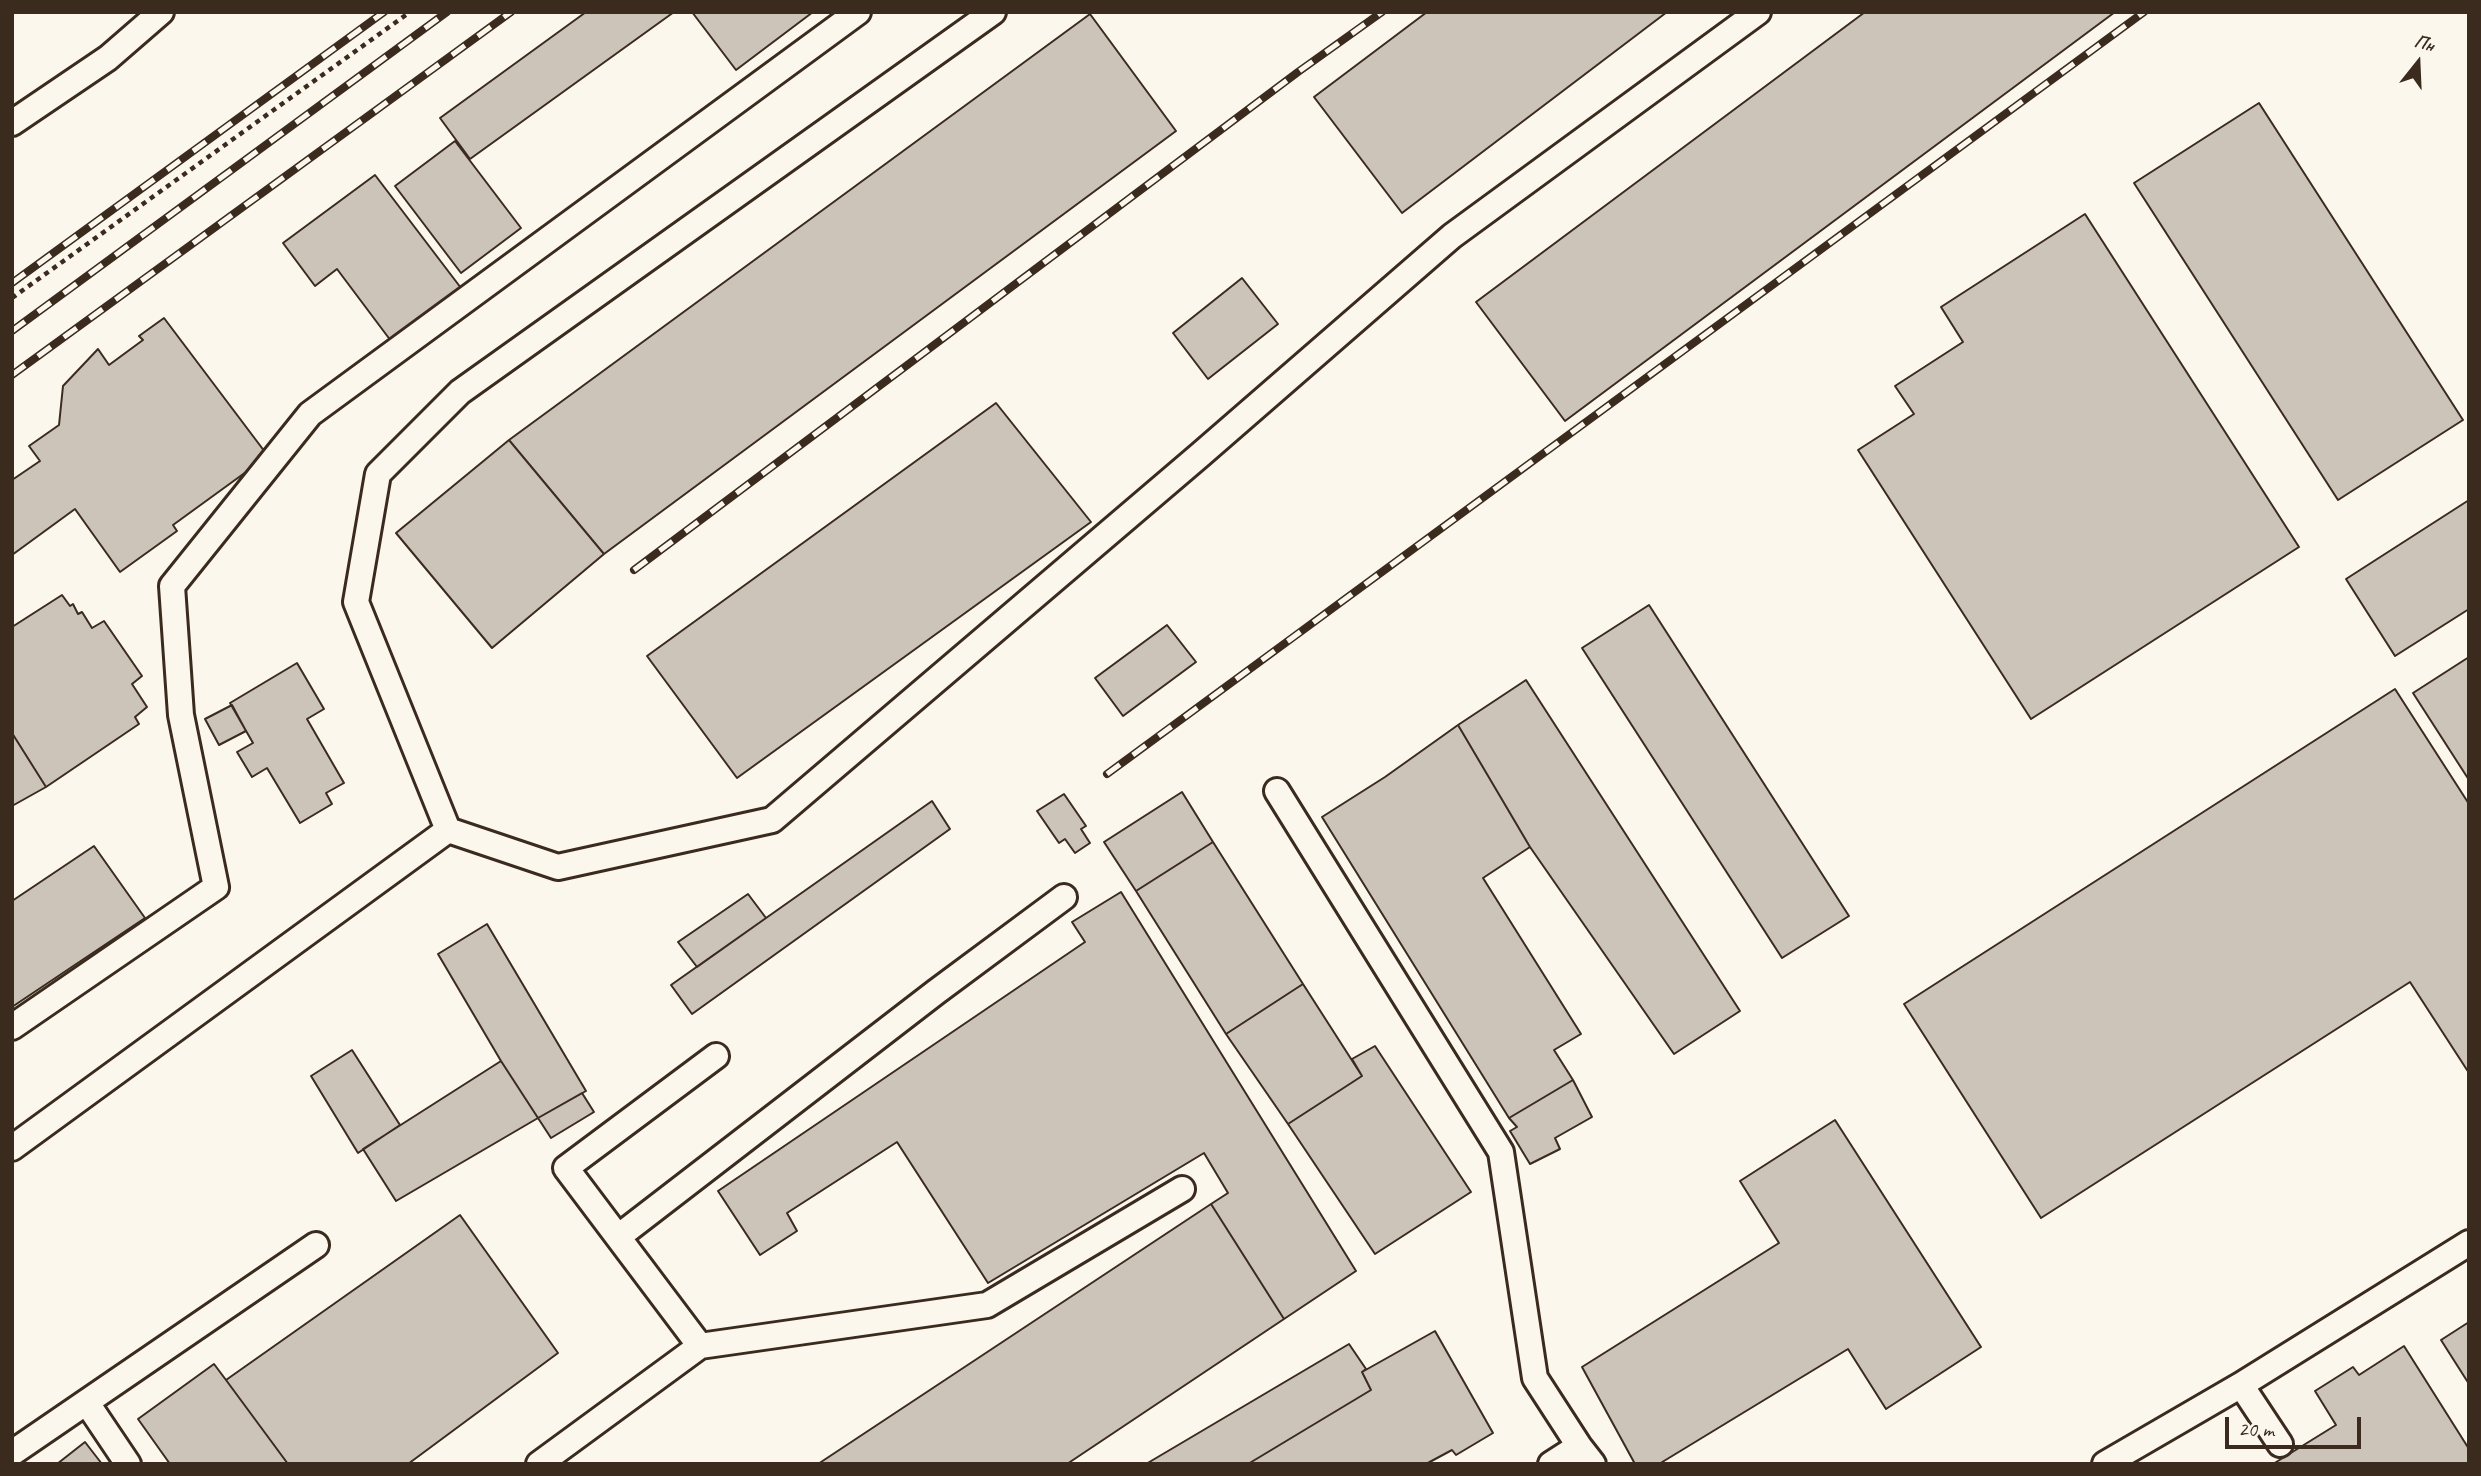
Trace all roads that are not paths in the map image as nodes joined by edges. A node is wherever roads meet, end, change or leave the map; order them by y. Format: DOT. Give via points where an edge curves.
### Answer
graph roads {
  1 [pos="160,12"];
  2 [pos="858,12"];
  3 [pos="993,12"];
  4 [pos="1758,12"];
  5 [pos="12,123"];
  6 [pos="1277,791"];
  7 [pos="447,830"];
  8 [pos="1064,897"];
  9 [pos="12,1027"];
  10 [pos="716,1056"];
  11 [pos="12,1148"];
  12 [pos="1182,1189"];
  13 [pos="618,1237"];
  14 [pos="2469,1243"];
  15 [pos="316,1245"];
  16 [pos="700,1346"];
  17 [pos="2241,1385"];
  18 [pos="87,1403"];
  19 [pos="2280,1444"];
  20 [pos="12,1453"];
  21 [pos="1586,1455"];
  22 [pos="128,1464"];
  23 [pos="539,1464"];
  24 [pos="1552,1464"];
  25 [pos="2105,1464"];
  1 -- 5 [label="lane" via="108,58"];
  2 -- 9 [label="lane" via="310,414 172,586 181,715 216,887"];
  3 -- 7 [label="lane" via="460,392 378,474 356,602"];
  4 -- 7 [label="lane" via="1452,236 772,820 558,867"];
  6 -- 21 [label="lane" via="1502,1152 1535,1378"];
  7 -- 11 [label="lane"];
  8 -- 13 [label="lane"];
  10 -- 13 [label="lane" via="566,1168"];
  12 -- 16 [label="lane" via="987,1305"];
  13 -- 16 [label="lane"];
  14 -- 17 [label="lane"];
  15 -- 18 [label="lane"];
  16 -- 23 [label="lane"];
  17 -- 19 [label="lane"];
  17 -- 25 [label="lane"];
  18 -- 20 [label="lane"];
  18 -- 22 [label="lane"];
  21 -- 24 [label="lane"];
}
